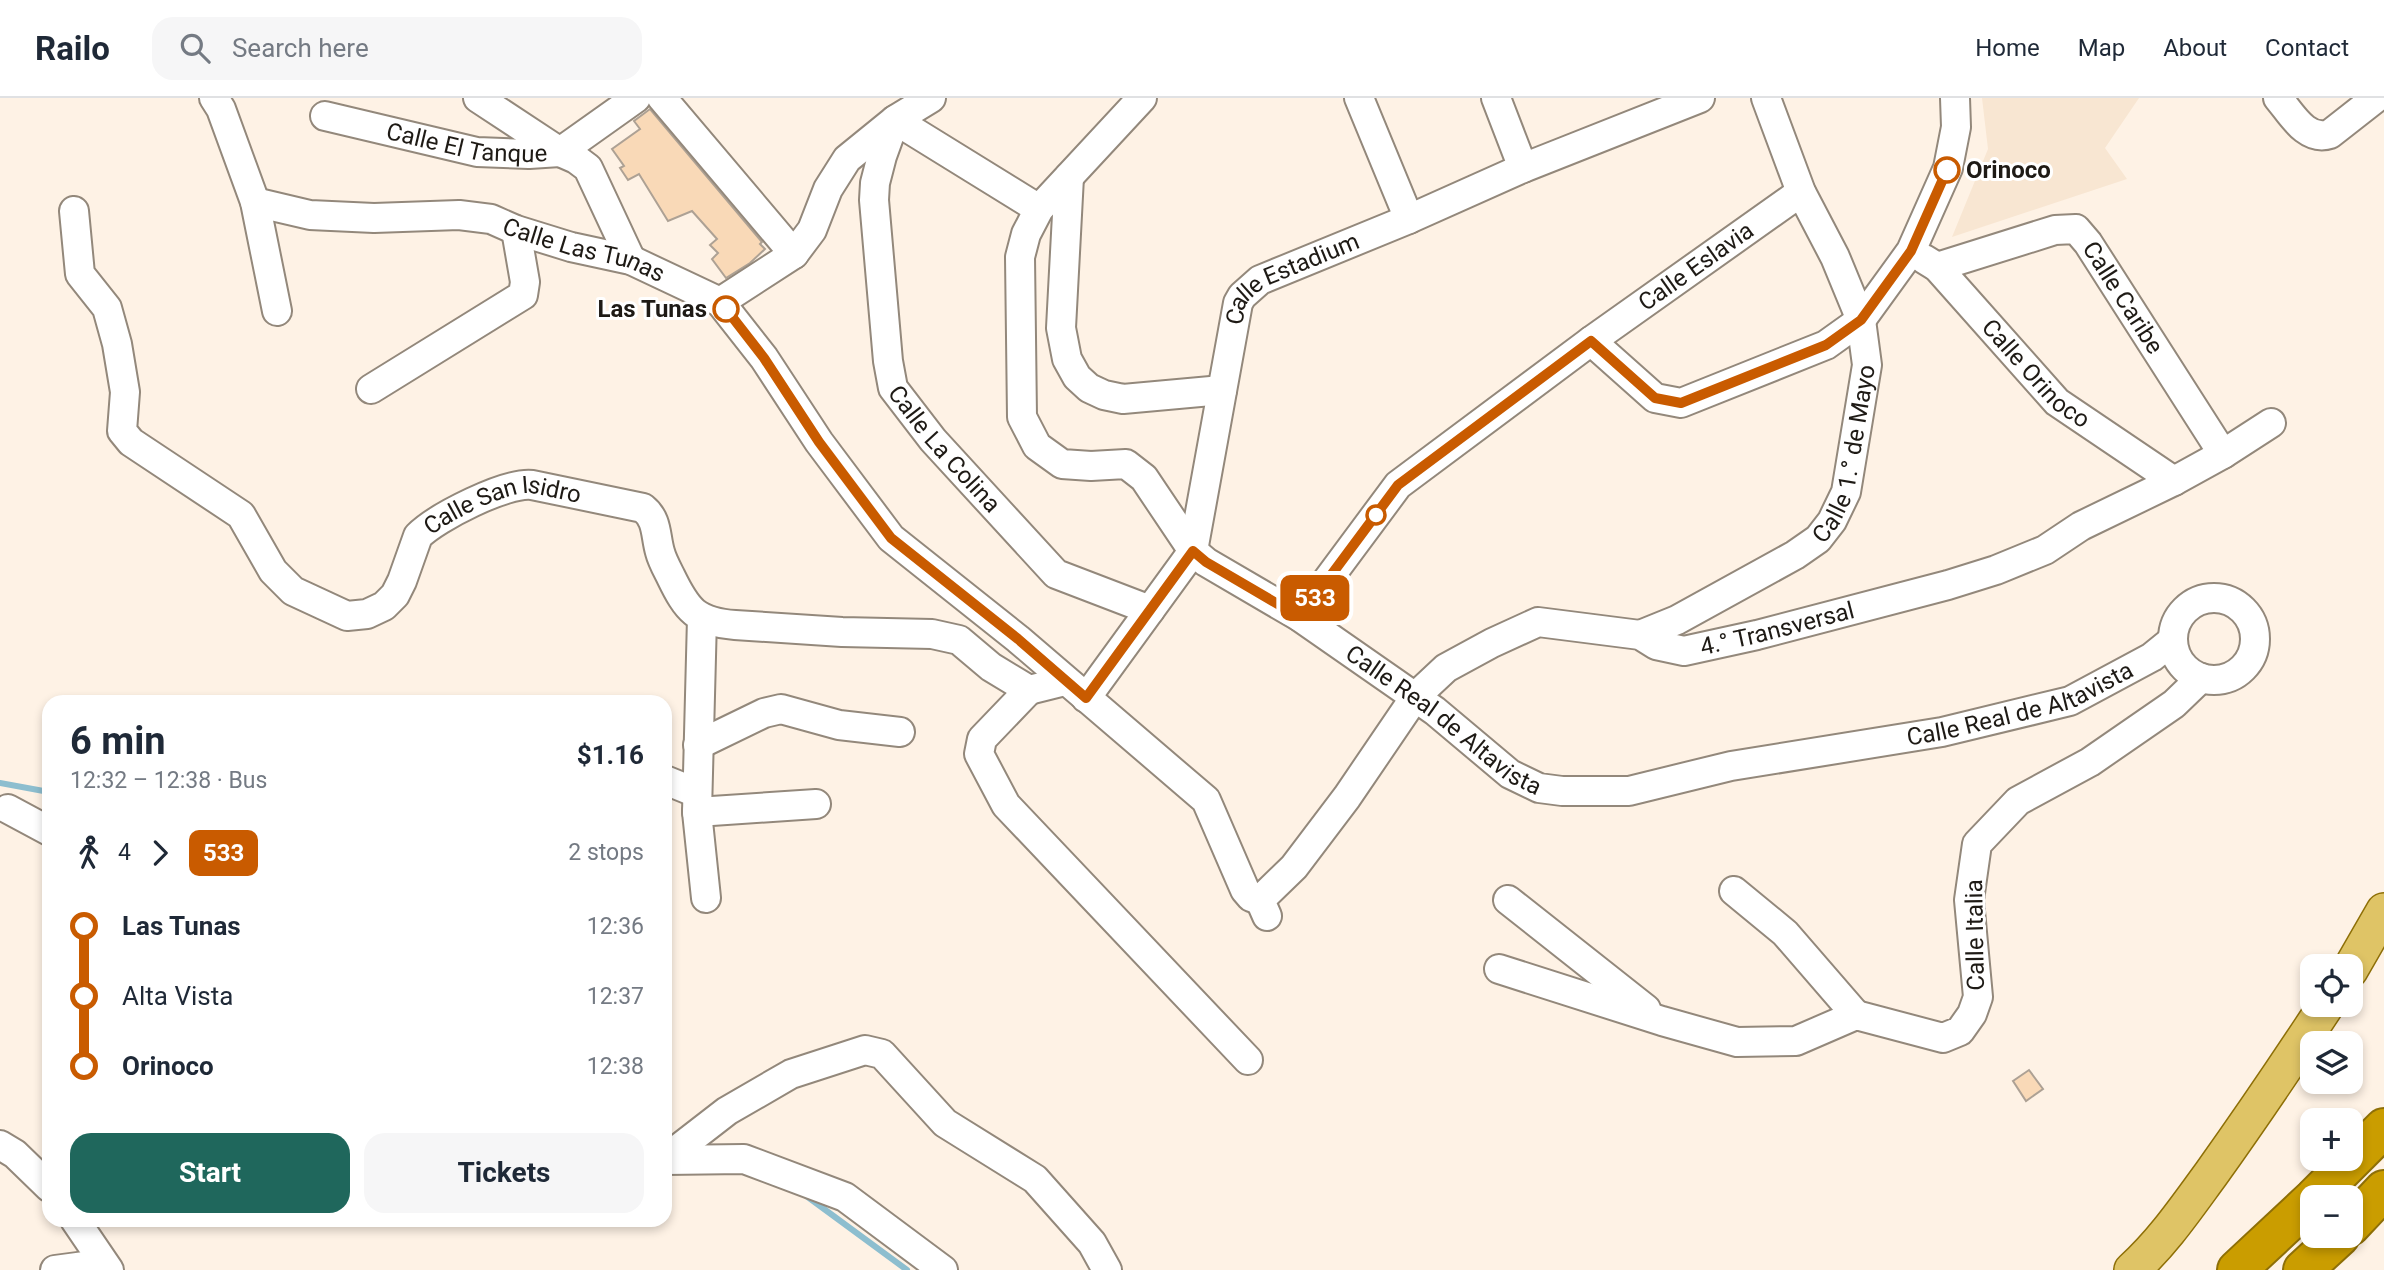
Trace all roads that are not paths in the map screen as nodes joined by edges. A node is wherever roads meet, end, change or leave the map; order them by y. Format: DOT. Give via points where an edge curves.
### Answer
graph roads {
  1 [pos="214,98"];
  2 [pos="478,98"];
  3 [pos="636,98"];
  4 [pos="662,98"];
  5 [pos="931,98"];
  6 [pos="1142,98"];
  7 [pos="1359,98"];
  8 [pos="1496,98"];
  9 [pos="1700,98"];
  10 [pos="1766,98"];
  11 [pos="1955,98"];
  12 [pos="2278,98"];
  13 [pos="2376,98"];
  14 [pos="325,116"];
  15 [pos="895,120"];
  16 [pos="560,152"];
  17 [pos="1523,168"];
  18 [pos="1069,177"];
  19 [pos="1801,192"];
  20 [pos="255,202"];
  21 [pos="1039,209"];
  22 [pos="74,211"];
  23 [pos="1409,219"];
  24 [pos="516,230"];
  25 [pos="1911,251"];
  26 [pos="794,254"];
  27 [pos="631,260"];
  28 [pos="1937,267"];
  29 [pos="720,302"];
  30 [pos="277,311"];
  31 [pos="1861,320"];
  32 [pos="1591,341"];
  33 [pos="372,389"];
  34 [pos="1222,390"];
  35 [pos="2271,423"];
  36 [pos="2223,454"];
  37 [pos="2174,481"];
  38 [pos="1193,551"];
  39 [pos="1150,610"];
  40 [pos="1300,617"];
  41 [pos="702,618"];
  42 [pos="1640,635"];
  43 [pos="2173,640"];
  44 [pos="2201,678"];
  45 [pos="1075,689"];
  46 [pos="1029,690"];
  47 [pos="1415,696"];
  48 [pos="900,732"];
  49 [pos="698,745"];
  50 [pos="672,785"];
  51 [pos="697,803"];
  52 [pos="816,804"];
  53 [pos="8,809"];
  54 [pos="42,827"];
  55 [pos="1734,891"];
  56 [pos="706,898"];
  57 [pos="1508,900"];
  58 [pos="1264,908"];
  59 [pos="2384,911"];
  60 [pos="2359,954"];
  61 [pos="1499,969"];
  62 [pos="1856,1015"];
  63 [pos="2319,1017"];
  64 [pos="1662,1021"];
  65 [pos="1248,1060"];
  66 [pos="2384,1128"];
  67 [pos="0,1144"];
  68 [pos="672,1154"];
  69 [pos="672,1159"];
  70 [pos="42,1180"];
  71 [pos="2327,1185"];
  72 [pos="2300,1211"];
  73 [pos="2364,1214"];
  74 [pos="80,1227"];
  75 [pos="55,1270"];
  76 [pos="93,1270"];
  77 [pos="109,1270"];
  78 [pos="943,1270"];
  79 [pos="1108,1270"];
  80 [pos="2132,1270"];
  81 [pos="2237,1270"];
  82 [pos="2303,1270"];
  1 -- 20 [label="street"];
  2 -- 16 [label="street"];
  3 -- 16 [label="street, Calle El Tanque"];
  4 -- 26 [label="street"];
  5 -- 15 [label="street"];
  6 -- 18 [label="street, Calle Real de Altavista"];
  7 -- 23 [label="street"];
  8 -- 17 [label="street"];
  9 -- 17 [label="street, Calle Estadium"];
  10 -- 19 [label="street, Calle 1.° de Mayo"];
  11 -- 25 [label="street" via="1956,127 1948,168"];
  12 -- 13 [label="street" via="2307,132 2322,137"];
  14 -- 16 [label="street, Calle El Tanque" via="477,152"];
  15 -- 21 [label="street"];
  15 -- 26 [label="street" via="847,159 828,189 812,230"];
  15 -- 39 [label="street, Calle La Colina" via="874,200 893,388 933,440 1056,574"];
  16 -- 27 [label="street" via="588,168"];
  17 -- 23 [label="street, Calle Estadium"];
  18 -- 21 [label="street, Calle Real de Altavista"];
  18 -- 34 [label="street" via="1061,328 1067,359 1077,377 1089,388 1123,399"];
  19 -- 31 [label="street, Calle 1.° de Mayo"];
  19 -- 32 [label="street, Calle Eslavia"];
  20 -- 24 [label="street, Calle Las Tunas" via="310,215 475,216"];
  20 -- 30 [label="street"];
  21 -- 38 [label="street, Calle Real de Altavista" via="1020,257 1022,417 1037,446 1062,464 1126,464 1144,478"];
  22 -- 41 [label="street, Calle San Isidro" via="80,274 107,308 117,344 125,392 122,431 131,442 241,515 273,572 293,591 347,616 367,614 395,595 423,531 495,493 523,484 643,508 655,523 660,553 685,605"];
  23 -- 34 [label="street, Calle Estadium" via="1248,289 1238,303"];
  24 -- 27 [label="street, Calle Las Tunas"];
  24 -- 33 [label="street" via="523,295"];
  25 -- 28 [label="street, Calle Orinoco"];
  25 -- 31 [label="street"];
  26 -- 29 [label="street"];
  27 -- 29 [label="street, Calle Las Tunas"];
  28 -- 36 [label="street, Calle Caribe" via="2056,230 2076,229"];
  28 -- 37 [label="street, Calle Orinoco" via="2057,402"];
  29 -- 45 [label="street, Calle Las Tunas" via="891,538"];
  31 -- 32 [label="street" via="1826,345 1681,403 1655,398"];
  31 -- 42 [label="street, Calle 1.° de Mayo" via="1867,365 1846,492 1832,521 1818,539 1795,555 1677,620"];
  32 -- 40 [label="street, Calle Eslavia" via="1398,485"];
  34 -- 38 [label="street, Calle Estadium"];
  35 -- 36 [label="street, 4.° Transversal"];
  36 -- 37 [label="street, 4.° Transversal"];
  37 -- 42 [label="street, 4.° Transversal" via="2081,526 2045,550 1948,585 1684,651 1656,645"];
  38 -- 39 [label="street, Calle Estadium"];
  38 -- 40 [label="street, Calle Real de Altavista"];
  39 -- 45 [label="street, Calle Estadium"];
  40 -- 47 [label="street, Calle Real de Altavista"];
  41 -- 46 [label="street" via="735,625 932,634 959,640"];
  41 -- 49 [label="street"];
  42 -- 47 [label="street, 4.° Transversal" via="1538,622 1446,668"];
  43 -- 44 [label="street" via="2181,663"];
  43 -- 44 [label="street" via="2182,612 2193,603 2222,598 2245,612 2255,637 2248,662 2227,678"];
  43 -- 47 [label="street, Calle Real de Altavista" via="2152,657 2070,701 1942,732 1731,766 1629,791 1539,788 1510,774"];
  44 -- 62 [label="street, Calle Italia" via="2174,704 2100,754 2018,801 1977,844 1969,900 1978,998 1960,1031 1943,1038"];
  45 -- 46 [label="street"];
  45 -- 58 [label="street, Calle Las Tunas" via="1206,800 1245,890"];
  46 -- 65 [label="street" via="982,739 979,754 1006,805"];
  47 -- 58 [label="street, 4.° Transversal"];
  48 -- 49 [label="street" via="839,725 781,709"];
  49 -- 51 [label="street"];
  50 -- 51 [label="street"];
  51 -- 52 [label="street"];
  51 -- 56 [label="street"];
  53 -- 54 [label="street"];
  55 -- 62 [label="street" via="1785,933"];
  57 -- 64 [label="street"];
  59 -- 60 [label="main road"];
  61 -- 64 [label="street"];
  62 -- 64 [label="street" via="1796,1041 1737,1042"];
  63 -- 80 [label="main road" via="2174,1225"];
  66 -- 71 [label="highway"];
  67 -- 70 [label="street"];
  68 -- 79 [label="street" via="727,1111 791,1074 865,1050 883,1054 944,1123 1035,1179 1092,1242"];
  69 -- 78 [label="street" via="744,1158 845,1197"];
  72 -- 81 [label="highway"];
  73 -- 82 [label="highway"];
  74 -- 77 [label="street"];
  75 -- 76 [label="street" via="85,1266"];
}
